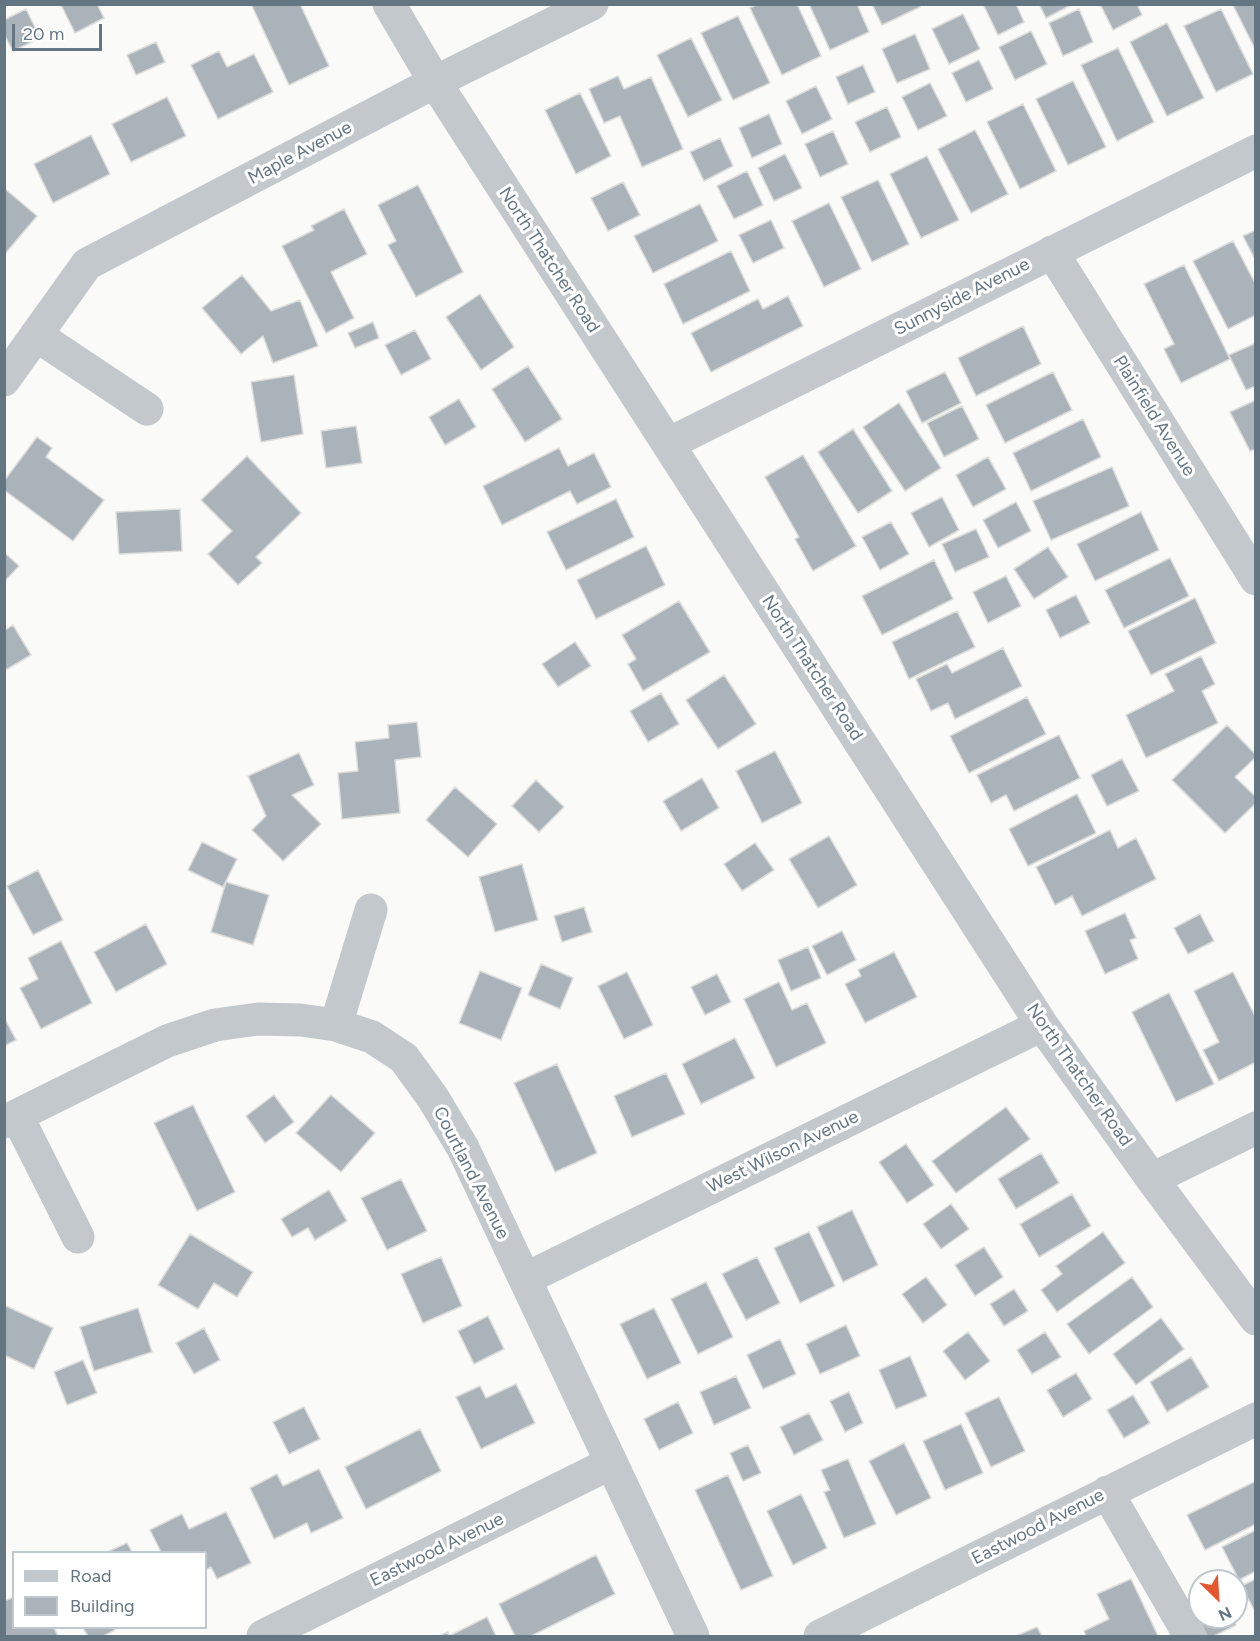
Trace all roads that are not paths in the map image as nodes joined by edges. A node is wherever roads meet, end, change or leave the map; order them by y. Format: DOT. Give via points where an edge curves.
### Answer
graph roads {
  1 [pos="389,4"];
  2 [pos="592,4"];
  3 [pos="435,82"];
  4 [pos="1256,151"];
  5 [pos="1052,252"];
  6 [pos="36,335"];
  7 [pos="4,380"];
  8 [pos="147,409"];
  9 [pos="668,444"];
  10 [pos="1256,579"];
  11 [pos="371,910"];
  12 [pos="1042,1024"];
  13 [pos="336,1025"];
  14 [pos="11,1119"];
  15 [pos="1256,1128"];
  16 [pos="1152,1179"];
  17 [pos="78,1237"];
  18 [pos="525,1279"];
  19 [pos="1256,1319"];
  20 [pos="1256,1419"];
  21 [pos="611,1463"];
  22 [pos="1107,1492"];
  23 [pos="263,1636"];
  24 [pos="693,1636"];
  25 [pos="820,1636"];
  26 [pos="1190,1636"];
  1 -- 3 [label="street, North Thatcher Road"];
  2 -- 3 [label="street, Maple Avenue"];
  3 -- 6 [label="street, Maple Avenue" via="87,264"];
  3 -- 9 [label="street, North Thatcher Road"];
  4 -- 5 [label="street, Sunnyside Avenue"];
  5 -- 9 [label="street, Sunnyside Avenue"];
  5 -- 10 [label="street, Plainfield Avenue"];
  6 -- 7 [label="street, Maple Avenue"];
  6 -- 8 [label="street"];
  9 -- 12 [label="street, North Thatcher Road"];
  11 -- 13 [label="street"];
  12 -- 16 [label="street, North Thatcher Road"];
  12 -- 18 [label="street, West Wilson Avenue"];
  13 -- 14 [label="street, Courtland Avenue" via="258,1019 215,1025 167,1041"];
  13 -- 18 [label="street, Courtland Avenue" via="372,1037 404,1058 462,1148"];
  14 -- 17 [label="street, Courtland Avenue"];
  15 -- 16 [label="street"];
  16 -- 19 [label="street, North Thatcher Road"];
  18 -- 21 [label="street, Courtland Avenue"];
  20 -- 22 [label="street, Eastwood Avenue"];
  21 -- 23 [label="street, Eastwood Avenue"];
  21 -- 24 [label="street, Courtland Avenue"];
  22 -- 25 [label="street, Eastwood Avenue"];
  22 -- 26 [label="street"];
}
